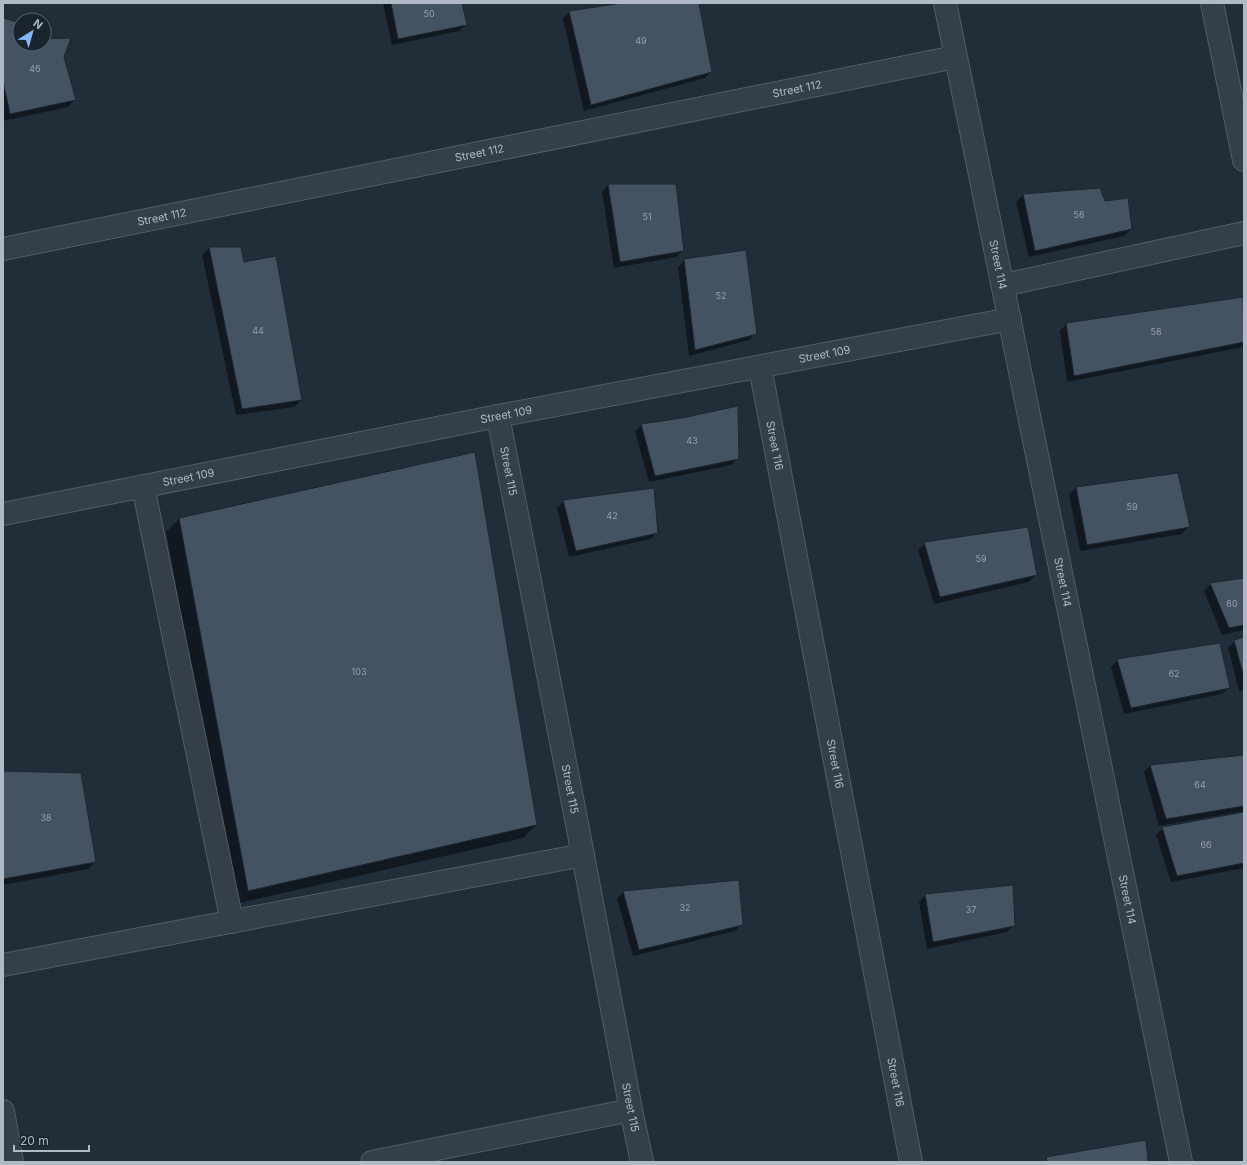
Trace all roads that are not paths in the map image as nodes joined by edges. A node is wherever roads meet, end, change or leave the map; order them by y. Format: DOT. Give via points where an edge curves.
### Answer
graph roads {
  1 [pos="945,3"];
  2 [pos="1212,3"];
  3 [pos="955,57"];
  4 [pos="1244,160"];
  5 [pos="1244,233"];
  6 [pos="3,249"];
  7 [pos="1003,285"];
  8 [pos="1010,319"];
  9 [pos="760,367"];
  10 [pos="498,416"];
  11 [pos="143,486"];
  12 [pos="3,514"];
  13 [pos="583,855"];
  14 [pos="232,922"];
  15 [pos="3,965"];
  16 [pos="631,1110"];
  17 [pos="3,1111"];
  18 [pos="12,1162"];
  19 [pos="372,1162"];
  20 [pos="642,1162"];
  21 [pos="911,1162"];
  22 [pos="1181,1162"];
  1 -- 3 [label="street, Street 114"];
  2 -- 4 [label="street"];
  3 -- 6 [label="street, Street 112"];
  3 -- 7 [label="street, Street 114"];
  5 -- 7 [label="street"];
  7 -- 8 [label="street, Street 114"];
  8 -- 9 [label="street, Street 109"];
  8 -- 22 [label="street, Street 114"];
  9 -- 10 [label="street, Street 109"];
  9 -- 21 [label="street, Street 116"];
  10 -- 11 [label="street, Street 109"];
  10 -- 13 [label="street, Street 115"];
  11 -- 12 [label="street, Street 109"];
  11 -- 14 [label="street"];
  13 -- 14 [label="street"];
  13 -- 16 [label="street, Street 115"];
  14 -- 15 [label="street"];
  16 -- 19 [label="street"];
  16 -- 20 [label="street, Street 115"];
  17 -- 18 [label="street"];
}
